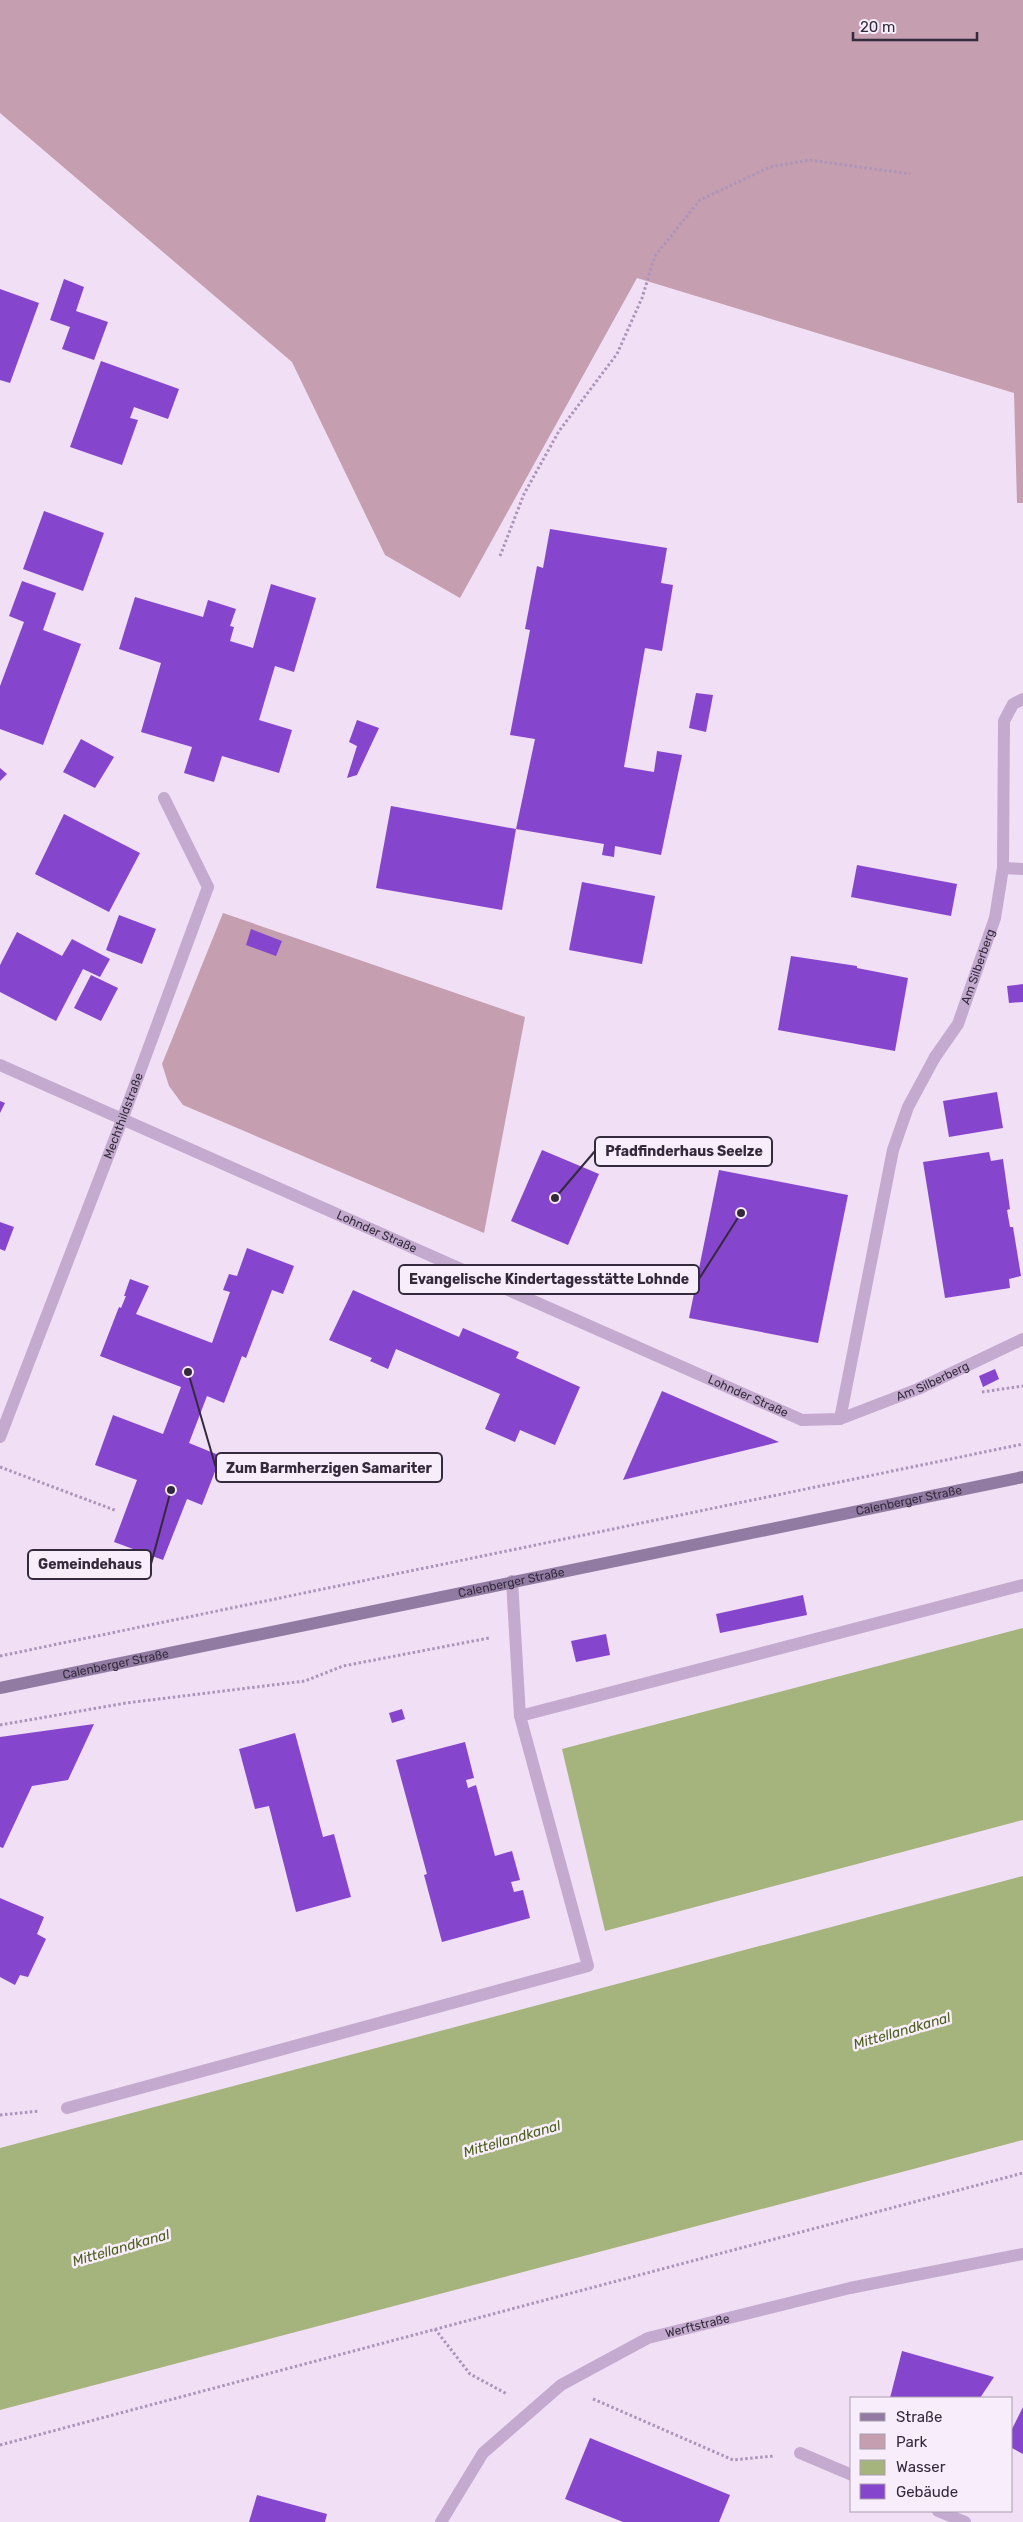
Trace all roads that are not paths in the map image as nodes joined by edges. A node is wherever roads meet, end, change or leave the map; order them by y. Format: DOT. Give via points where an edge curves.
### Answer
graph roads {
  1 [pos="1023,699"];
  2 [pos="164,798"];
  3 [pos="1003,868"];
  4 [pos="1023,869"];
  5 [pos="0,1066"];
  6 [pos="122,1120"];
  7 [pos="1023,1339"];
  8 [pos="840,1419"];
  9 [pos="0,1437"];
  10 [pos="1023,1477"];
  11 [pos="512,1581"];
  12 [pos="1023,1586"];
  13 [pos="0,1688"];
  14 [pos="520,1716"];
  15 [pos="67,2108"];
  16 [pos="1023,2254"];
  17 [pos="800,2453"];
  18 [pos="850,2474"];
  19 [pos="940,2512"];
  20 [pos="441,2522"];
  21 [pos="965,2522"];
  1 -- 3 [label="street, Am Silberberg" via="1013,704 1004,721"];
  2 -- 6 [label="street, Mechthildstraße" via="208,887"];
  3 -- 4 [label="street"];
  3 -- 8 [label="street, Am Silberberg" via="995,918 958,1024 935,1056 908,1107 893,1150"];
  5 -- 6 [label="street, Lohnder Straße"];
  6 -- 8 [label="street, Lohnder Straße" via="802,1420"];
  6 -- 9 [label="street, Mechthildstraße"];
  7 -- 8 [label="street, Am Silberberg" via="918,1390"];
  10 -- 11 [label="street, Calenberger Straße"];
  11 -- 13 [label="street, Calenberger Straße"];
  11 -- 14 [label="street"];
  12 -- 14 [label="street"];
  14 -- 15 [label="street" via="588,1966"];
  16 -- 20 [label="street, Werftstraße" via="850,2288 648,2338 561,2386 483,2453"];
  17 -- 18 [label="street"];
  19 -- 21 [label="street"];
}
